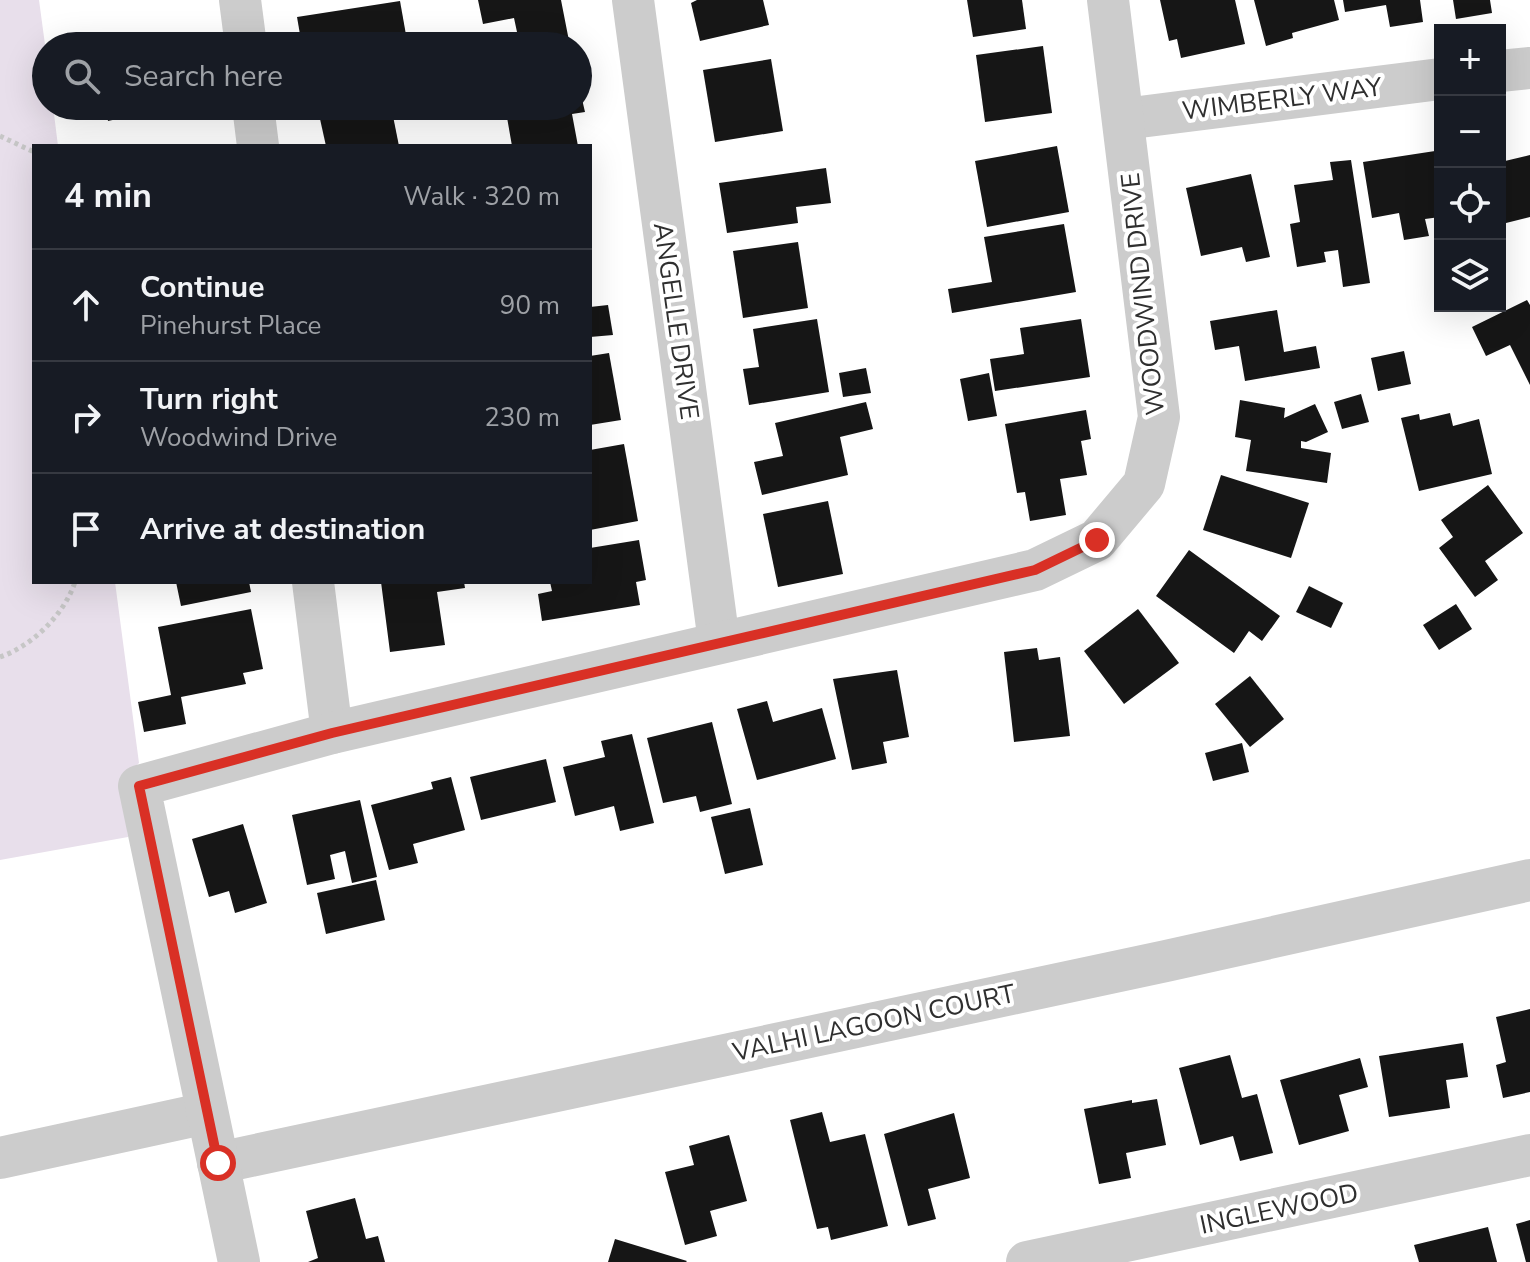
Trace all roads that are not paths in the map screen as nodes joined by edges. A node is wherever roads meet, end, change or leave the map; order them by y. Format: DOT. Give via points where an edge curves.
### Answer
graph roads {
  1 [pos="240,0"];
  2 [pos="633,0"];
  3 [pos="1108,0"];
  4 [pos="244,32"];
  5 [pos="1530,68"];
  6 [pos="1506,70"];
  7 [pos="1434,80"];
  8 [pos="1124,119"];
  9 [pos="255,120"];
  10 [pos="258,144"];
  11 [pos="313,584"];
  12 [pos="719,642"];
  13 [pos="332,733"];
  14 [pos="1530,880"];
  15 [pos="207,1113"];
  16 [pos="1530,1155"];
  17 [pos="0,1158"];
  18 [pos="218,1163"];
  19 [pos="239,1262"];
  20 [pos="1027,1262"];
  1 -- 4 [label="street"];
  2 -- 12 [label="street, ANGELLE DRIVE"];
  3 -- 8 [label="street, WOODWIND DRIVE"];
  5 -- 6 [label="street"];
  7 -- 8 [label="street, WIMBERLY WAY"];
  8 -- 12 [label="street, WOODWIND DRIVE" via="1159,417 1144,484 1097,540 1035,570"];
  9 -- 10 [label="street"];
  11 -- 13 [label="street"];
  12 -- 13 [label="street, WOODWIND DRIVE"];
  13 -- 15 [label="street, WOODWIND DRIVE" via="139,786"];
  14 -- 18 [label="street, VALHI LAGOON COURT"];
  15 -- 17 [label="street"];
  15 -- 18 [label="street"];
  16 -- 20 [label="street, INGLEWOOD"];
  18 -- 19 [label="street"];
}
